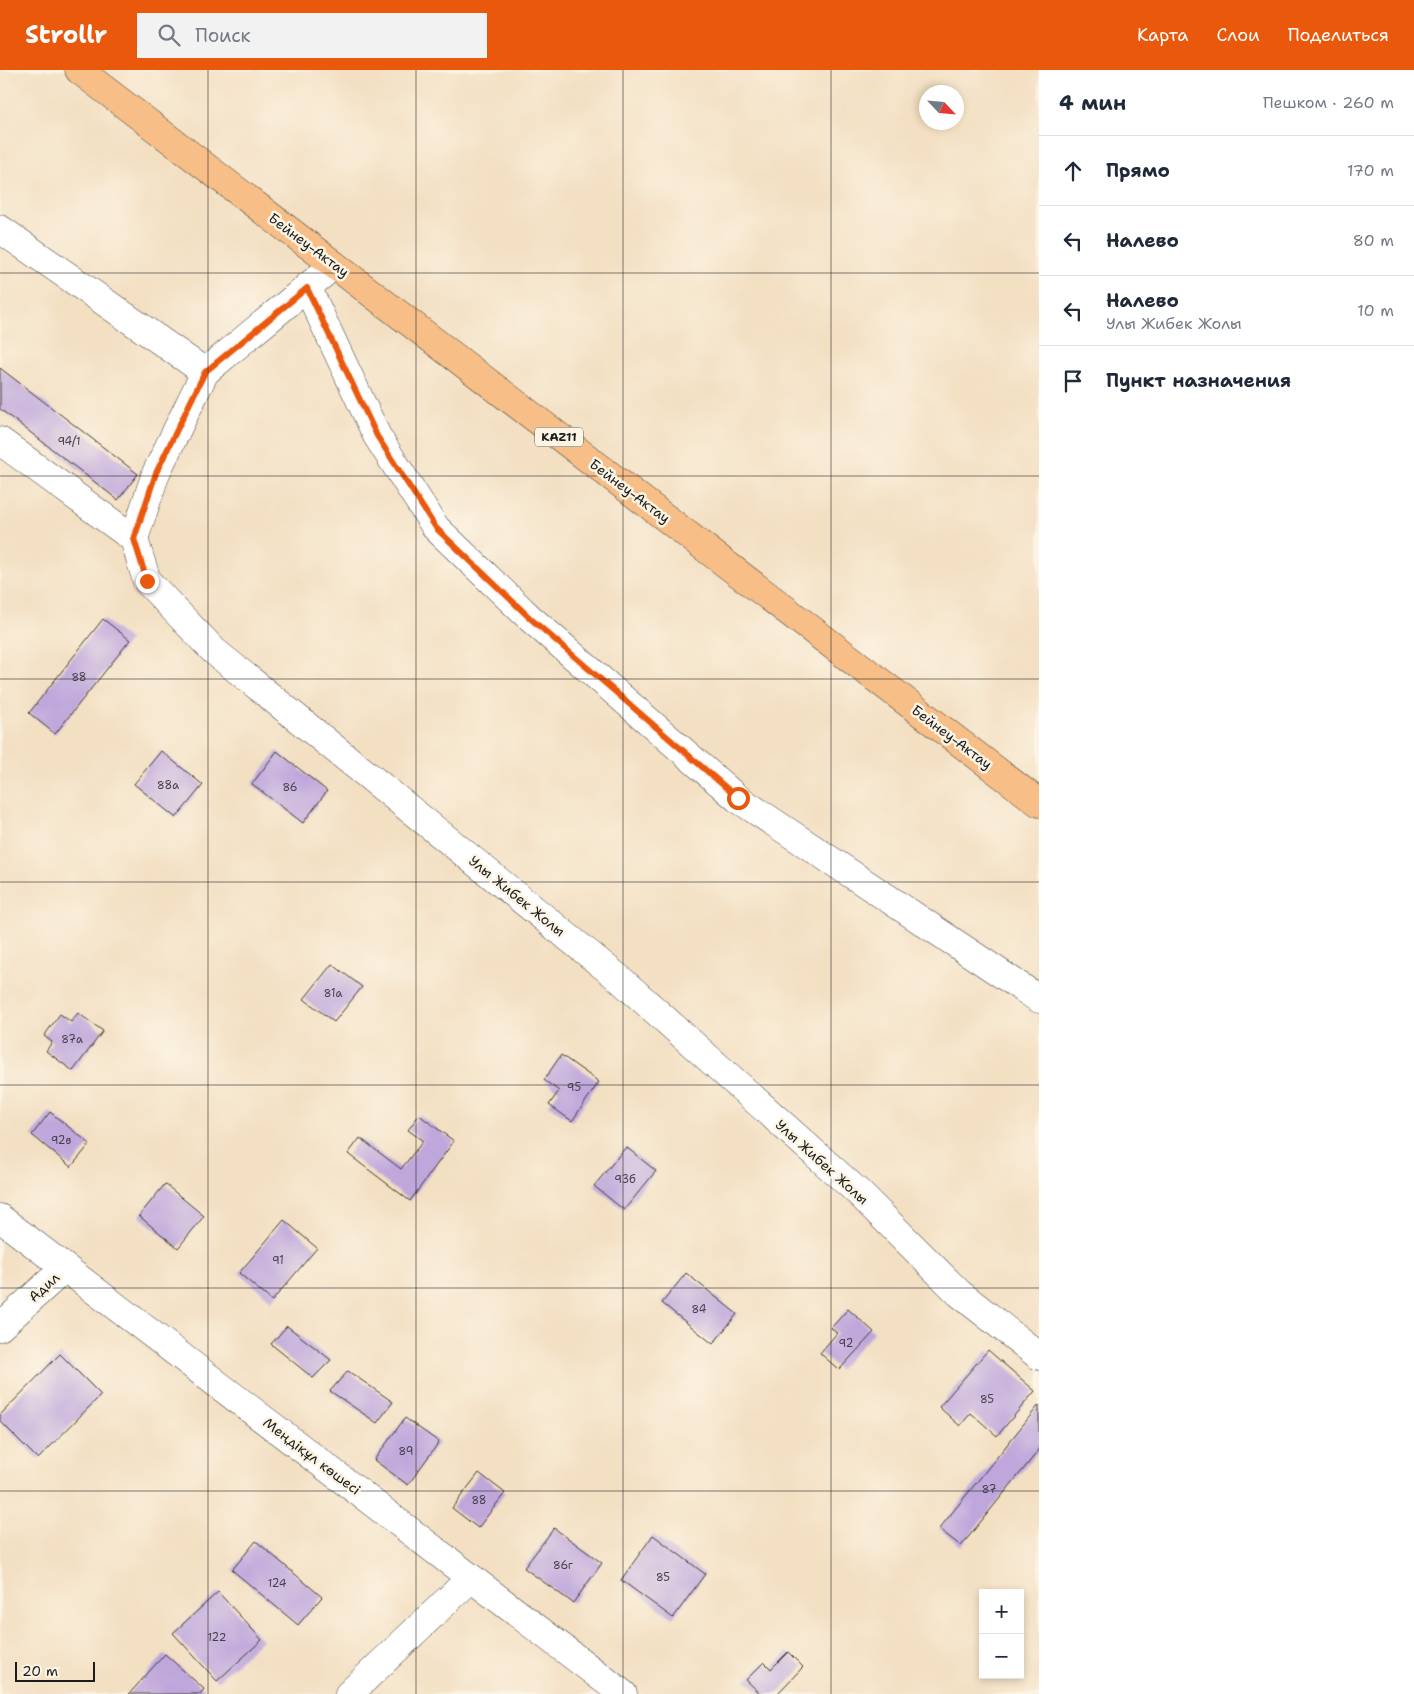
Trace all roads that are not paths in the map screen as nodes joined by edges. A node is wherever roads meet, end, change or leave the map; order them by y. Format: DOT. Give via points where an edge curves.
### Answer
graph roads {
  1 [pos="79,70"];
  2 [pos="0,229"];
  3 [pos="334,265"];
  4 [pos="307,288"];
  5 [pos="205,372"];
  6 [pos="0,440"];
  7 [pos="134,539"];
  8 [pos="1039,803"];
  9 [pos="1039,1000"];
  10 [pos="0,1218"];
  11 [pos="65,1268"];
  12 [pos="0,1327"];
  13 [pos="1039,1356"];
  14 [pos="471,1578"];
  15 [pos="349,1694"];
  16 [pos="623,1694"];
  1 -- 3 [label="highway, Бейнеу-Актау / KAZ11"];
  2 -- 5 [label="street"];
  3 -- 4 [label="street"];
  3 -- 8 [label="highway, Бейнеу-Актау / KAZ11"];
  4 -- 5 [label="street"];
  4 -- 9 [label="street" via="377,436 436,528 531,619 738,798"];
  5 -- 7 [label="street" via="156,473"];
  6 -- 7 [label="street"];
  7 -- 13 [label="street, Улы Жибек Жолы" via="147,581 214,651 620,980 859,1193 959,1293"];
  10 -- 11 [label="street, Меңдіқұл көшесі"];
  11 -- 12 [label="street, Адил"];
  11 -- 14 [label="street, Меңдіқұл көшесі"];
  14 -- 15 [label="street"];
  14 -- 16 [label="street, Меңдіқұл көшесі"];
}
